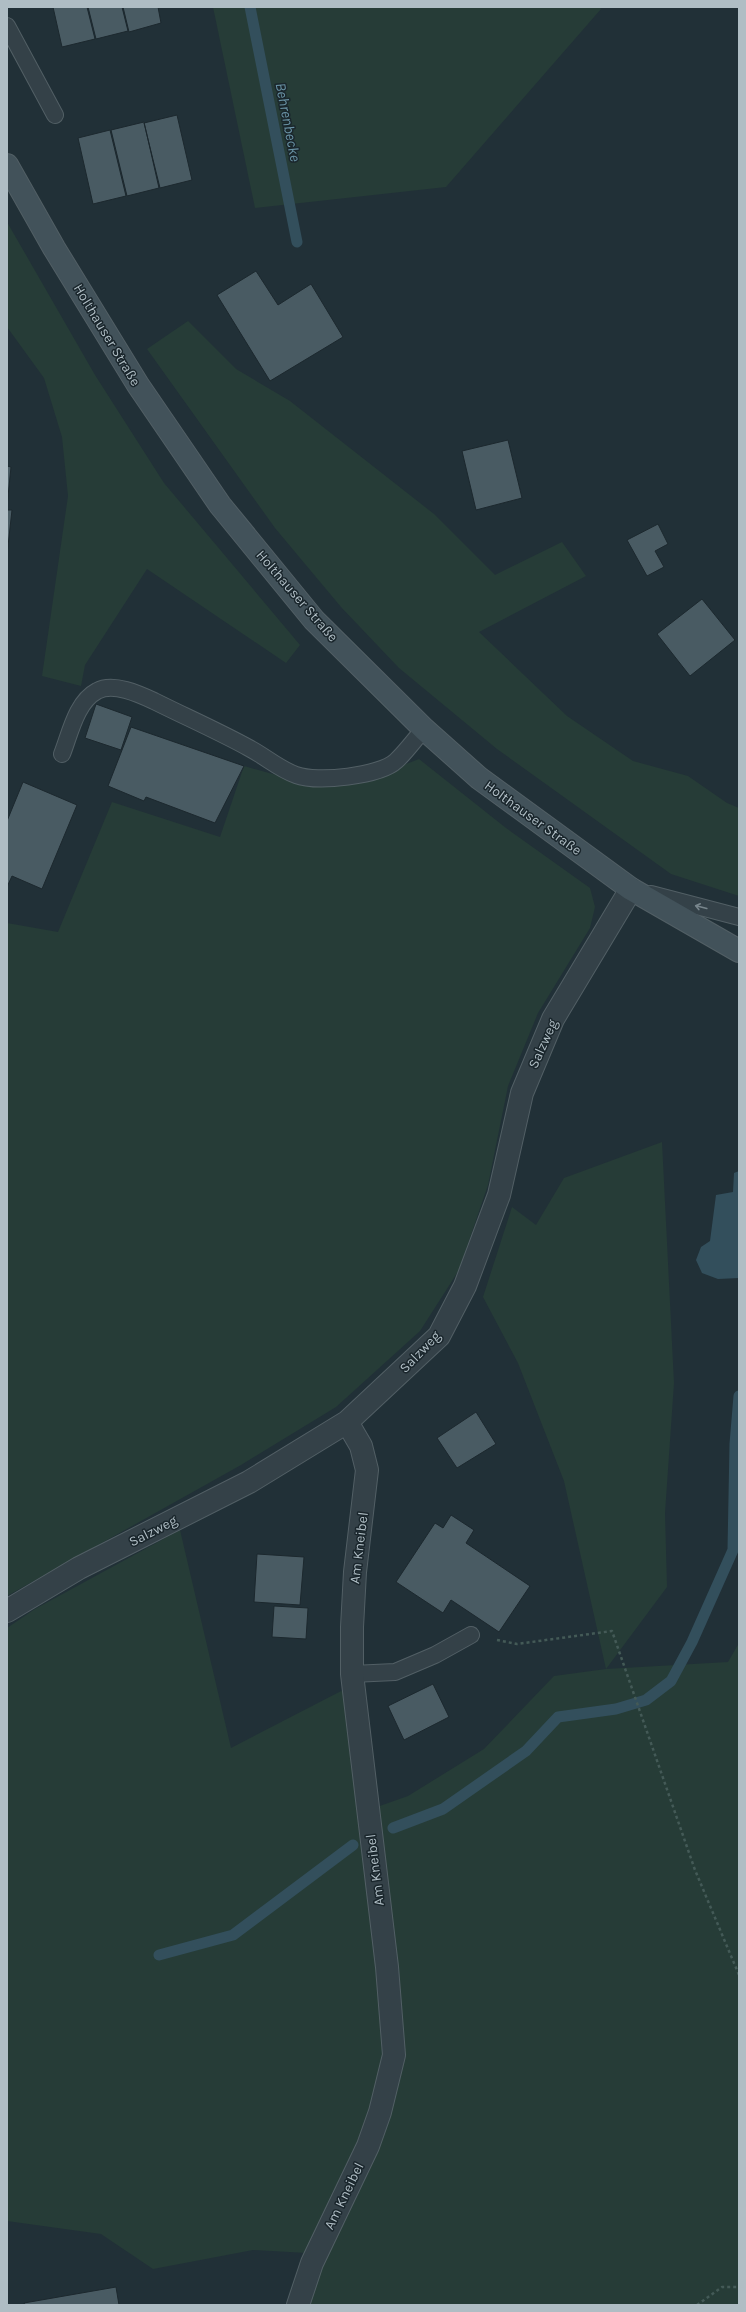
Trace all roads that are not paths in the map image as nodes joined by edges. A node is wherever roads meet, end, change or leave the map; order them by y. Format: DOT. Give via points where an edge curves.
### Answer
graph roads {
  1 [pos="7,26"];
  2 [pos="54,115"];
  3 [pos="7,165"];
  4 [pos="424,729"];
  5 [pos="62,754"];
  6 [pos="631,889"];
  7 [pos="739,917"];
  8 [pos="739,951"];
  9 [pos="347,1422"];
  10 [pos="7,1611"];
  11 [pos="471,1635"];
  12 [pos="352,1674"];
  13 [pos="298,2305"];
  1 -- 2 [label="lane"];
  3 -- 4 [label="street, Holthauser Straße" via="54,248 138,385 220,505 314,620"];
  4 -- 5 [label="lane" via="395,762 374,771 320,779 298,776 276,766 238,742 141,695 111,688 97,691 85,700"];
  4 -- 6 [label="street, Holthauser Straße" via="479,778"];
  7 -- 6 [label="lane, one-way"];
  6 -- 8 [label="street, Holthauser Straße"];
  6 -- 9 [label="street, Salzweg" via="553,1019 522,1093 499,1195 465,1286 439,1336"];
  9 -- 10 [label="street, Salzweg" via="249,1482 79,1568"];
  9 -- 12 [label="street, Am Kneibel" via="361,1446 367,1470 355,1580"];
  11 -- 12 [label="lane" via="395,1672"];
  12 -- 13 [label="street, Am Kneibel" via="387,1967 394,2055 373,2132 312,2263"];
}
